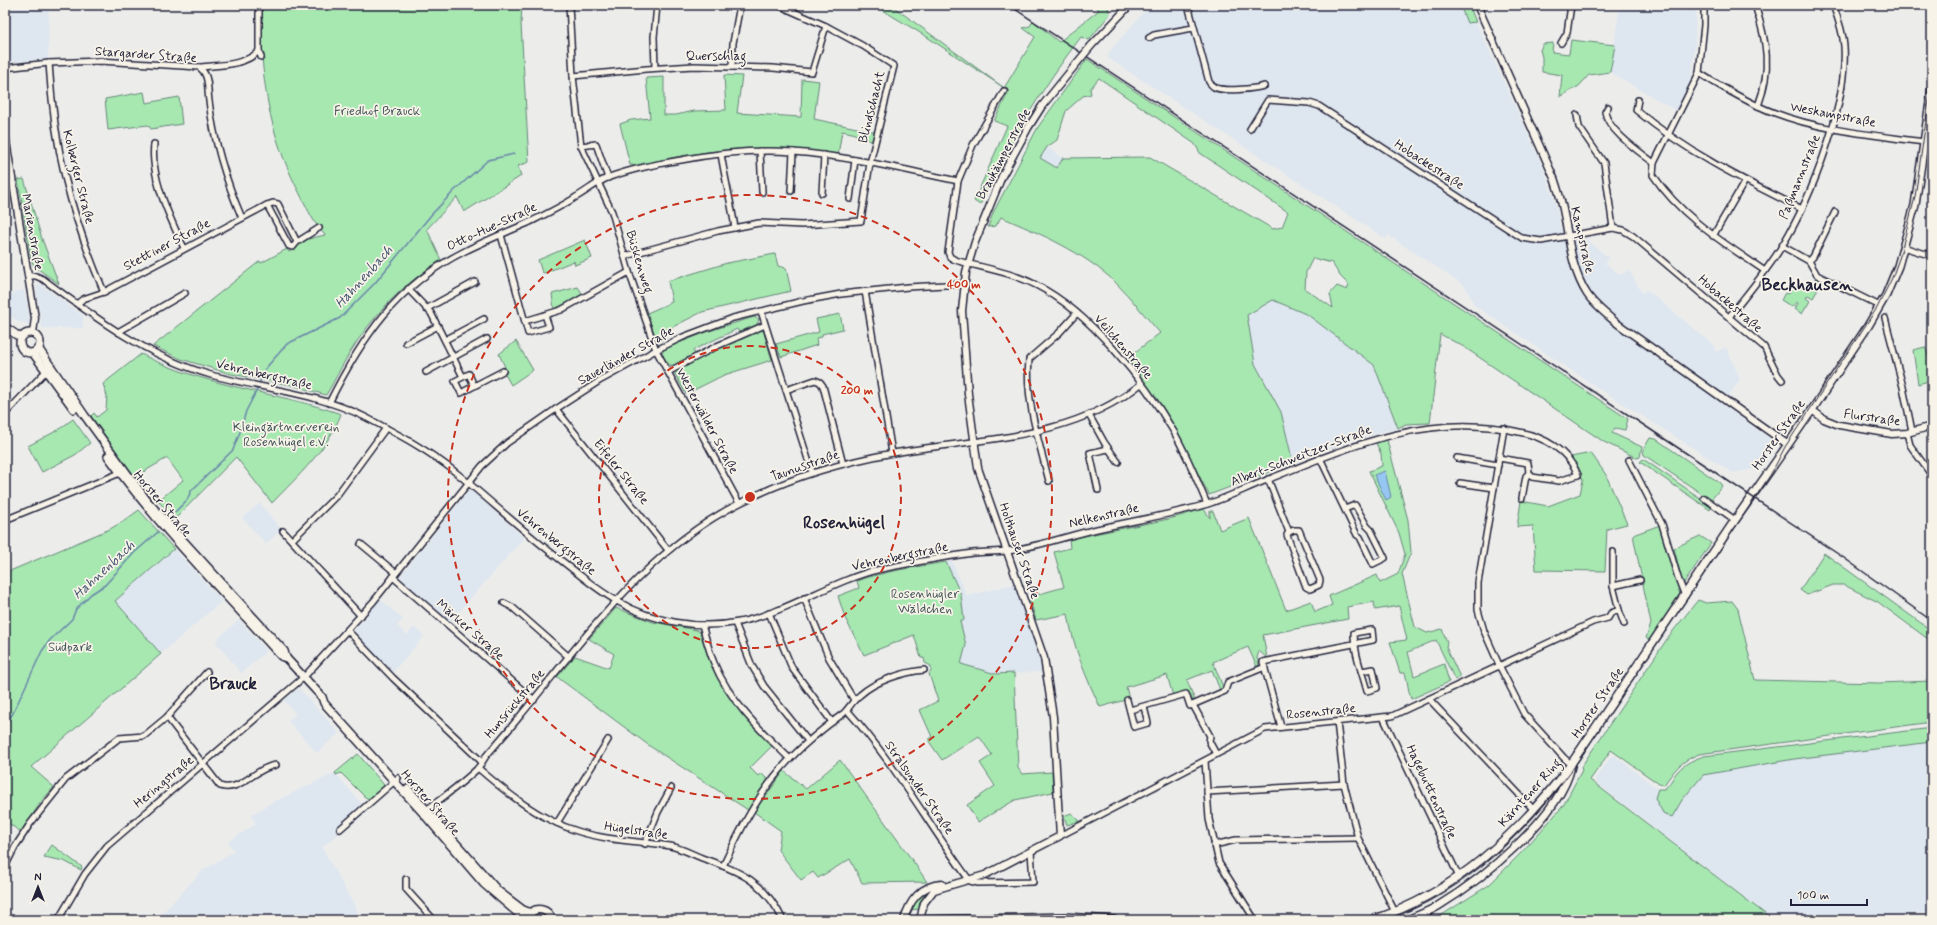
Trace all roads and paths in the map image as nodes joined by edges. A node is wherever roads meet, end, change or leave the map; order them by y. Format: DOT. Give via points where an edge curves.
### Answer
graph roads {
  1 [pos="259,5"];
  2 [pos="570,5"];
  3 [pos="657,5"];
  4 [pos="740,5"];
  5 [pos="778,5"];
  6 [pos="1130,5"];
  7 [pos="1188,5"];
  8 [pos="1477,5"];
  9 [pos="1571,5"];
  10 [pos="1704,5"];
  11 [pos="1755,5"];
  12 [pos="1833,5"];
  13 [pos="1122,7"];
  14 [pos="826,26"];
  15 [pos="1193,28"];
  16 [pos="1149,38"];
  17 [pos="1561,43"];
  18 [pos="259,51"];
  19 [pos="261,57"];
  20 [pos="49,63"];
  21 [pos="199,67"];
  22 [pos="732,67"];
  23 [pos="5,68"];
  24 [pos="655,68"];
  25 [pos="1699,73"];
  26 [pos="573,76"];
  27 [pos="1264,86"];
  28 [pos="1932,88"];
  29 [pos="1004,91"];
  30 [pos="1638,100"];
  31 [pos="1758,106"];
  32 [pos="1608,108"];
  33 [pos="1577,115"];
  34 [pos="1832,128"];
  35 [pos="1250,129"];
  36 [pos="5,135"];
  37 [pos="1669,135"];
  38 [pos="1924,142"];
  39 [pos="154,144"];
  40 [pos="581,146"];
  41 [pos="760,151"];
  42 [pos="792,152"];
  43 [pos="721,154"];
  44 [pos="824,155"];
  45 [pos="7,160"];
  46 [pos="855,160"];
  47 [pos="870,163"];
  48 [pos="1654,163"];
  49 [pos="608,178"];
  50 [pos="958,181"];
  51 [pos="1745,182"];
  52 [pos="597,183"];
  53 [pos="792,191"];
  54 [pos="762,192"];
  55 [pos="822,193"];
  56 [pos="850,199"];
  57 [pos="267,205"];
  58 [pos="1802,209"];
  59 [pos="1835,212"];
  60 [pos="242,218"];
  61 [pos="319,228"];
  62 [pos="734,228"];
  63 [pos="1613,228"];
  64 [pos="502,235"];
  65 [pos="1568,236"];
  66 [pos="1713,236"];
  67 [pos="297,242"];
  68 [pos="1782,246"];
  69 [pos="184,248"];
  70 [pos="1903,248"];
  71 [pos="625,256"];
  72 [pos="1932,256"];
  73 [pos="1809,261"];
  74 [pos="968,264"];
  75 [pos="1765,270"];
  76 [pos="629,272"];
  77 [pos="966,272"];
  78 [pos="28,276"];
  79 [pos="475,282"];
  80 [pos="964,284"];
  81 [pos="408,289"];
  82 [pos="104,292"];
  83 [pos="865,292"];
  84 [pos="185,293"];
  85 [pos="77,304"];
  86 [pos="1880,306"];
  87 [pos="426,309"];
  88 [pos="761,310"];
  89 [pos="1077,313"];
  90 [pos="545,315"];
  91 [pos="1729,317"];
  92 [pos="1885,318"];
  93 [pos="484,319"];
  94 [pos="525,321"];
  95 [pos="765,325"];
  96 [pos="438,326"];
  97 [pos="5,327"];
  98 [pos="118,332"];
  99 [pos="33,333"];
  100 [pos="21,338"];
  101 [pos="445,340"];
  102 [pos="487,340"];
  103 [pos="406,343"];
  104 [pos="36,350"];
  105 [pos="656,350"];
  106 [pos="454,357"];
  107 [pos="48,369"];
  108 [pos="502,371"];
  109 [pos="426,372"];
  110 [pos="668,372"];
  111 [pos="463,377"];
  112 [pos="1782,380"];
  113 [pos="1141,384"];
  114 [pos="474,386"];
  115 [pos="786,390"];
  116 [pos="329,403"];
  117 [pos="556,409"];
  118 [pos="1812,410"];
  119 [pos="5,414"];
  120 [pos="1089,415"];
  121 [pos="1932,426"];
  122 [pos="386,428"];
  123 [pos="1504,428"];
  124 [pos="1036,432"];
  125 [pos="1910,432"];
  126 [pos="973,442"];
  127 [pos="1787,444"];
  128 [pos="1108,449"];
  129 [pos="892,453"];
  130 [pos="1320,458"];
  131 [pos="1457,458"];
  132 [pos="1499,458"];
  133 [pos="1629,460"];
  134 [pos="1118,462"];
  135 [pos="843,464"];
  136 [pos="1498,465"];
  137 [pos="812,472"];
  138 [pos="120,473"];
  139 [pos="1529,473"];
  140 [pos="1932,476"];
  141 [pos="1268,479"];
  142 [pos="1049,481"];
  143 [pos="468,483"];
  144 [pos="1460,483"];
  145 [pos="1494,488"];
  146 [pos="1098,490"];
  147 [pos="1522,498"];
  148 [pos="1704,498"];
  149 [pos="739,503"];
  150 [pos="1207,504"];
  151 [pos="1345,510"];
  152 [pos="5,520"];
  153 [pos="1735,520"];
  154 [pos="283,531"];
  155 [pos="1289,532"];
  156 [pos="292,540"];
  157 [pos="361,544"];
  158 [pos="668,550"];
  159 [pos="1007,551"];
  160 [pos="1613,552"];
  161 [pos="394,575"];
  162 [pos="1640,580"];
  163 [pos="1613,586"];
  164 [pos="1685,596"];
  165 [pos="804,598"];
  166 [pos="616,601"];
  167 [pos="504,603"];
  168 [pos="1619,610"];
  169 [pos="769,613"];
  170 [pos="361,616"];
  171 [pos="734,623"];
  172 [pos="1624,624"];
  173 [pos="702,625"];
  174 [pos="348,631"];
  175 [pos="569,657"];
  176 [pos="286,658"];
  177 [pos="1264,664"];
  178 [pos="1500,667"];
  179 [pos="924,670"];
  180 [pos="1361,671"];
  181 [pos="206,672"];
  182 [pos="304,677"];
  183 [pos="1429,698"];
  184 [pos="534,700"];
  185 [pos="854,700"];
  186 [pos="1128,700"];
  187 [pos="1193,705"];
  188 [pos="1144,707"];
  189 [pos="847,710"];
  190 [pos="1130,710"];
  191 [pos="1383,716"];
  192 [pos="168,717"];
  193 [pos="832,722"];
  194 [pos="1337,722"];
  195 [pos="1281,727"];
  196 [pos="608,740"];
  197 [pos="808,741"];
  198 [pos="1216,754"];
  199 [pos="790,759"];
  200 [pos="1205,761"];
  201 [pos="482,762"];
  202 [pos="202,764"];
  203 [pos="1571,764"];
  204 [pos="276,765"];
  205 [pos="478,768"];
  206 [pos="397,780"];
  207 [pos="1344,784"];
  208 [pos="671,788"];
  209 [pos="1207,792"];
  210 [pos="1534,810"];
  211 [pos="425,811"];
  212 [pos="557,823"];
  213 [pos="340,829"];
  214 [pos="1060,836"];
  215 [pos="1358,838"];
  216 [pos="645,844"];
  217 [pos="1214,845"];
  218 [pos="1031,851"];
  219 [pos="723,866"];
  220 [pos="5,867"];
  221 [pos="1459,877"];
  222 [pos="406,879"];
  223 [pos="970,881"];
  224 [pos="948,885"];
  225 [pos="530,912"];
  226 [pos="1395,912"];
  227 [pos="58,920"];
  228 [pos="434,920"];
  229 [pos="526,920"];
  230 [pos="552,920"];
  231 [pos="783,920"];
  232 [pos="904,920"];
  233 [pos="920,920"];
  234 [pos="926,920"];
  235 [pos="1114,920"];
  236 [pos="1255,920"];
  237 [pos="1372,920"];
  238 [pos="1407,920"];
  1 -- 18 [label="street"];
  2 -- 26 [label="street, Büskenweg"];
  3 -- 24 [label="street"];
  4 -- 22 [label="street"];
  5 -- 14 [label="street, Blindschacht"];
  6 -- 13 [label="street, Braukämperstraße"];
  7 -- 15 [label="street"];
  8 -- 65 [label="street, Kampstraße" via="1554,178"];
  9 -- 17 [label="street" via="1567,33"];
  10 -- 25 [label="street"];
  11 -- 31 [label="street" via="1767,51 1766,78"];
  12 -- 34 [label="street, Paßmannstraße" via="1841,29 1844,55 1842,86"];
  13 -- 74 [label="street, Braukämperstraße, bridge" via="1042,106 1014,152 978,232"];
  14 -- 22 [label="street, Querschlag" via="812,72"];
  14 -- 47 [label="street, Blindschacht" via="894,66"];
  15 -- 16 [label="street"];
  15 -- 27 [label="street" via="1209,82 1214,87 1222,89"];
  18 -- 19 [label="street"];
  18 -- 21 [label="street" via="244,61"];
  20 -- 21 [label="street, Stargarder Straße" via="100,61"];
  20 -- 23 [label="street, Stargarder Straße"];
  20 -- 82 [label="street, Kolberger Straße" via="52,114 63,175 78,228"];
  21 -- 60 [label="street, Stargarder Straße" via="207,77 216,139"];
  22 -- 24 [label="street, Querschlag"];
  24 -- 26 [label="street, Querschlag"];
  25 -- 31 [label="street, Weskampstraße"];
  25 -- 37 [label="street"];
  26 -- 40 [label="street, Büskenweg"];
  28 -- 38 [label="main road, Horster Straße"];
  29 -- 50 [label="street, Veilchenstraße" via="973,145"];
  30 -- 37 [label="street" via="1636,110"];
  31 -- 34 [label="street, Weskampstraße" via="1794,120"];
  32 -- 48 [label="street" via="1605,112 1609,123"];
  33 -- 63 [label="street" via="1580,127 1604,163"];
  34 -- 38 [label="street, Weskampstraße"];
  34 -- 58 [label="street, Paßmannstraße"];
  35 -- 65 [label="street, Hobackestraße" via="1268,100 1310,102 1522,238 1541,241"];
  36 -- 45 [label="street, Marienstraße"];
  37 -- 48 [label="street"];
  37 -- 51 [label="street"];
  38 -- 70 [label="main road, Horster Straße" via="1916,201"];
  39 -- 69 [label="street" via="153,156 163,198"];
  40 -- 49 [label="street" via="596,144"];
  40 -- 52 [label="street, Büskenweg"];
  41 -- 42 [label="street, Otto-Hue-Straße"];
  41 -- 43 [label="street, Otto-Hue-Straße"];
  41 -- 54 [label="street"];
  42 -- 44 [label="street, Otto-Hue-Straße"];
  42 -- 53 [label="street"];
  43 -- 49 [label="street, Otto-Hue-Straße" via="657,164"];
  43 -- 62 [label="street"];
  44 -- 46 [label="street, Otto-Hue-Straße"];
  44 -- 55 [label="street"];
  45 -- 78 [label="street, Marienstraße"];
  46 -- 47 [label="street, Otto-Hue-Straße"];
  46 -- 56 [label="street"];
  47 -- 50 [label="street, Otto-Hue-Straße"];
  47 -- 62 [label="street" via="862,222 802,225 759,223"];
  48 -- 66 [label="street" via="1653,175 1657,181 1679,207"];
  49 -- 52 [label="street, Otto-Hue-Straße"];
  50 -- 74 [label="street, Veilchenstraße" via="948,252 955,260"];
  51 -- 58 [label="street"];
  51 -- 66 [label="street"];
  52 -- 64 [label="street, Otto-Hue-Straße" via="553,210"];
  52 -- 71 [label="street, Büskenweg" via="612,212"];
  57 -- 60 [label="street, Stettiner Straße"];
  57 -- 67 [label="street" via="278,204"];
  57 -- 67 [label="street" via="289,246 296,245"];
  58 -- 68 [label="street, Paßmannstraße"];
  59 -- 73 [label="street"];
  60 -- 69 [label="street, Stettiner Straße"];
  61 -- 67 [label="street"];
  62 -- 71 [label="street"];
  63 -- 65 [label="street, Hobackestraße"];
  63 -- 91 [label="street, Hobackestraße" via="1633,236"];
  64 -- 81 [label="street, Otto-Hue-Straße" via="453,258"];
  64 -- 94 [label="street"];
  65 -- 127 [label="street, Kampstraße" via="1580,280 1588,295 1604,312"];
  66 -- 75 [label="street"];
  68 -- 73 [label="street"];
  68 -- 75 [label="street, Paßmannstraße"];
  69 -- 82 [label="street, Stettiner Straße"];
  70 -- 72 [label="street"];
  70 -- 86 [label="main road, Horster Straße" via="1895,276"];
  71 -- 76 [label="street, Büskenweg"];
  73 -- 86 [label="street" via="1817,275"];
  74 -- 77 [label="street, Braukämperstraße"];
  74 -- 89 [label="street, Veilchenstraße" via="1008,274 1036,285"];
  75 -- 91 [label="street, Paßmannstraße"];
  76 -- 90 [label="street" via="581,300"];
  76 -- 105 [label="street, Büskenweg"];
  77 -- 80 [label="street, Holthauser Straße"];
  78 -- 85 [label="street, Vehrenbergstraße" via="43,279"];
  78 -- 99 [label="street, Marienstraße" via="36,324"];
  79 -- 87 [label="street"];
  80 -- 83 [label="street, Sauerländer Straße"];
  80 -- 126 [label="street, Holthauser Straße" via="962,334"];
  81 -- 87 [label="street"];
  81 -- 116 [label="street, Otto-Hue-Straße" via="366,337"];
  82 -- 85 [label="street, Stettiner Straße" via="83,299"];
  83 -- 88 [label="street, Sauerländer Straße"];
  83 -- 129 [label="street"];
  84 -- 98 [label="street"];
  85 -- 98 [label="street, Vehrenbergstraße"];
  86 -- 118 [label="main road, Horster Straße"];
  87 -- 96 [label="street"];
  88 -- 95 [label="street"];
  88 -- 105 [label="street, Sauerländer Straße" via="682,337"];
  89 -- 113 [label="street, Veilchenstraße" via="1097,331"];
  89 -- 124 [label="street" via="1059,333 1028,359 1027,372"];
  90 -- 94 [label="street"];
  90 -- 94 [label="street" via="549,327 528,334"];
  91 -- 112 [label="street, Hobackestraße" via="1764,348"];
  92 -- 125 [label="street" via="1903,387"];
  93 -- 101 [label="street"];
  95 -- 110 [label="street" via="717,346"];
  95 -- 115 [label="street"];
  96 -- 101 [label="street"];
  96 -- 103 [label="street"];
  97 -- 100 [label="main road"];
  98 -- 116 [label="street, Vehrenbergstraße" via="152,352 187,367"];
  99 -- 100 [label="main road" via="26,333"];
  99 -- 104 [label="main road" via="39,340"];
  100 -- 104 [label="main road" via="19,344 27,353"];
  101 -- 106 [label="street"];
  102 -- 106 [label="street"];
  104 -- 107 [label="main road, Horster Straße"];
  105 -- 110 [label="street, Westerwälder Straße"];
  105 -- 117 [label="street, Sauerländer Straße" via="601,380"];
  106 -- 109 [label="street"];
  106 -- 111 [label="street"];
  107 -- 119 [label="street"];
  107 -- 138 [label="main road, Horster Straße"];
  107 -- 176 [label="main road, Horster Straße" via="147,501 284,651"];
  108 -- 114 [label="street"];
  110 -- 149 [label="street, Westerwälder Straße"];
  111 -- 114 [label="street" via="469,374"];
  111 -- 114 [label="street" via="455,381 461,393"];
  113 -- 120 [label="street, Taunusstraße" via="1122,398"];
  113 -- 150 [label="street, Veilchenstraße" via="1174,433"];
  115 -- 135 [label="street" via="815,380 820,382"];
  115 -- 137 [label="street"];
  116 -- 122 [label="street, Vehrenbergstraße"];
  117 -- 143 [label="street, Sauerländer Straße" via="507,443"];
  117 -- 158 [label="street, Eifeler Straße"];
  118 -- 125 [label="street, Flurstraße" via="1824,419 1839,425 1892,434"];
  118 -- 127 [label="main road, Horster Straße"];
  120 -- 124 [label="street, Taunusstraße"];
  120 -- 128 [label="street"];
  121 -- 125 [label="street, Flurstraße"];
  122 -- 143 [label="street, Vehrenbergstraße" via="421,448"];
  122 -- 156 [label="street" via="336,495"];
  123 -- 130 [label="street, Albert-Schweitzer-Straße" via="1464,426 1397,433 1347,447"];
  123 -- 132 [label="street"];
  123 -- 139 [label="street, Albert-Schweitzer-Straße" via="1531,434 1562,451 1572,461 1578,474 1560,481 1532,477"];
  124 -- 126 [label="street, Taunusstraße"];
  124 -- 142 [label="street"];
  125 -- 140 [label="street" via="1910,445"];
  126 -- 129 [label="street, Taunusstraße"];
  126 -- 159 [label="street, Holthauser Straße" via="978,468"];
  127 -- 153 [label="main road, Horster Straße"];
  128 -- 134 [label="street"];
  128 -- 146 [label="street" via="1090,453"];
  129 -- 135 [label="street, Taunusstraße"];
  130 -- 141 [label="street, Albert-Schweitzer-Straße"];
  130 -- 151 [label="street"];
  131 -- 136 [label="street"];
  132 -- 136 [label="street"];
  132 -- 139 [label="street" via="1528,463"];
  133 -- 164 [label="street" via="1662,524"];
  135 -- 137 [label="street, Taunusstraße"];
  136 -- 145 [label="street"];
  137 -- 149 [label="street, Taunusstraße"];
  138 -- 152 [label="street"];
  138 -- 176 [label="main road, Horster Straße" via="179,545 281,656"];
  139 -- 147 [label="street" via="1526,476"];
  141 -- 150 [label="street, Albert-Schweitzer-Straße"];
  141 -- 155 [label="street"];
  143 -- 161 [label="street, Sauerländer Straße"];
  143 -- 166 [label="street, Vehrenbergstraße" via="527,534"];
  144 -- 145 [label="street"];
  145 -- 178 [label="street" via="1478,583 1478,610 1482,627"];
  148 -- 153 [label="street"];
  149 -- 158 [label="street, Taunusstraße" via="692,531"];
  150 -- 159 [label="street, Nelkenstraße"];
  151 -- 151 [label="street" via="1373,564 1385,558 1355,505"];
  153 -- 164 [label="main road, Horster Straße"];
  154 -- 156 [label="street"];
  155 -- 155 [label="street" via="1299,530 1320,580 1319,585 1306,587 1287,536"];
  156 -- 170 [label="street"];
  157 -- 161 [label="street, Märker Straße"];
  158 -- 166 [label="street, Taunusstraße" via="643,571"];
  159 -- 165 [label="street, Vehrenbergstraße" via="953,556 880,570 859,575"];
  159 -- 214 [label="street, Holthauser Straße" via="1047,672 1053,716"];
  160 -- 163 [label="street"];
  161 -- 170 [label="street, Heringstraße"];
  161 -- 184 [label="street, Märker Straße"];
  162 -- 163 [label="street"];
  163 -- 168 [label="street"];
  164 -- 203 [label="main road, Horster Straße"];
  165 -- 169 [label="street, Vehrenbergstraße"];
  165 -- 185 [label="street" via="829,658"];
  166 -- 173 [label="street, Vehrenbergstraße" via="643,614"];
  166 -- 175 [label="street, Hunsrückstraße"];
  167 -- 175 [label="street" via="512,607"];
  168 -- 172 [label="street"];
  168 -- 178 [label="street, Rosenstraße" via="1611,613 1608,618 1593,622"];
  169 -- 171 [label="street, Vehrenbergstraße"];
  169 -- 193 [label="street" via="792,668"];
  170 -- 174 [label="street, Heringstraße"];
  171 -- 173 [label="street, Vehrenbergstraße"];
  171 -- 197 [label="street" via="752,666 764,686"];
  173 -- 199 [label="street" via="714,662 730,694"];
  174 -- 182 [label="street, Heringstraße"];
  174 -- 201 [label="street" via="393,678"];
  175 -- 184 [label="street, Hunsrückstraße"];
  176 -- 182 [label="main road, Horster Straße"];
  177 -- 180 [label="street" via="1354,643"];
  177 -- 187 [label="street" via="1228,682 1225,692"];
  177 -- 195 [label="street"];
  178 -- 183 [label="street, Rosenstraße"];
  178 -- 203 [label="street" via="1524,714"];
  179 -- 185 [label="street" via="876,685"];
  180 -- 180 [label="street" via="1367,691 1378,688 1373,669"];
  181 -- 192 [label="street"];
  182 -- 202 [label="street, Heringstraße"];
  182 -- 206 [label="main road, Horster Straße" via="322,697 324,703"];
  183 -- 191 [label="street, Rosenstraße" via="1392,716"];
  183 -- 210 [label="street"];
  184 -- 201 [label="street, Hunsrückstraße"];
  185 -- 189 [label="street"];
  186 -- 190 [label="street"];
  187 -- 188 [label="street" via="1190,706 1186,694"];
  187 -- 198 [label="street" via="1210,736 1209,741"];
  188 -- 190 [label="street"];
  188 -- 190 [label="street" via="1148,723 1134,727"];
  189 -- 193 [label="street"];
  189 -- 223 [label="street, Stralsunder Straße" via="864,729"];
  191 -- 194 [label="street, Rosenstraße"];
  191 -- 221 [label="street, Hagebuttenstraße"];
  192 -- 202 [label="street"];
  192 -- 220 [label="street" via="144,736 119,738 66,780 30,824"];
  193 -- 197 [label="street"];
  194 -- 195 [label="street, Rosenstraße"];
  194 -- 207 [label="street"];
  195 -- 198 [label="street, Rosenstraße" via="1265,729"];
  196 -- 212 [label="street"];
  197 -- 199 [label="street"];
  198 -- 200 [label="street, Rosenstraße"];
  199 -- 219 [label="street" via="751,812"];
  200 -- 209 [label="street"];
  200 -- 214 [label="street, Rosenstraße"];
  201 -- 205 [label="street, Hunsrückstraße"];
  202 -- 204 [label="street" via="220,786 227,788 237,785 268,766"];
  202 -- 227 [label="street, Heringstraße" via="102,851"];
  203 -- 210 [label="main road, Kärntener Ring"];
  203 -- 238 [label="main road, Kärntener Ring" via="1564,788 1549,811 1499,861 1437,907"];
  205 -- 211 [label="street, Hunsrückstraße"];
  205 -- 212 [label="street, Hügelstraße" via="528,807"];
  206 -- 211 [label="main road, Horster Straße"];
  206 -- 213 [label="street"];
  207 -- 209 [label="street"];
  207 -- 215 [label="street"];
  208 -- 216 [label="street"];
  209 -- 217 [label="street" via="1208,819"];
  210 -- 221 [label="main road, Kärntener Ring" via="1494,850"];
  211 -- 225 [label="main road, Horster Straße" via="498,891 523,910"];
  211 -- 229 [label="main road, Horster Straße" via="484,884"];
  212 -- 216 [label="street, Hügelstraße" via="601,838"];
  214 -- 218 [label="street, Rosenstraße"];
  215 -- 217 [label="street" via="1236,840"];
  215 -- 226 [label="street"];
  216 -- 219 [label="street, Hügelstraße" via="671,846"];
  217 -- 236 [label="street" via="1224,872"];
  218 -- 223 [label="street, Rosenstraße"];
  218 -- 223 [label="street, Rosenstraße" via="1033,882"];
  219 -- 231 [label="street, Hügelstraße" via="746,876 763,890"];
  221 -- 226 [label="main road, Kärntener Ring" via="1433,894"];
  222 -- 228 [label="street" via="406,889"];
  223 -- 224 [label="street, Rosenstraße"];
  224 -- 232 [label="street, Rosenstraße" via="936,885 918,894 910,904"];
  224 -- 233 [label="street, Rosenstraße" via="929,895 921,911"];
  225 -- 229 [label="main road"];
  225 -- 230 [label="main road" via="543,910"];
  226 -- 237 [label="main road, Kärntener Ring"];
  234 -- 235 [label="main road"];
}
